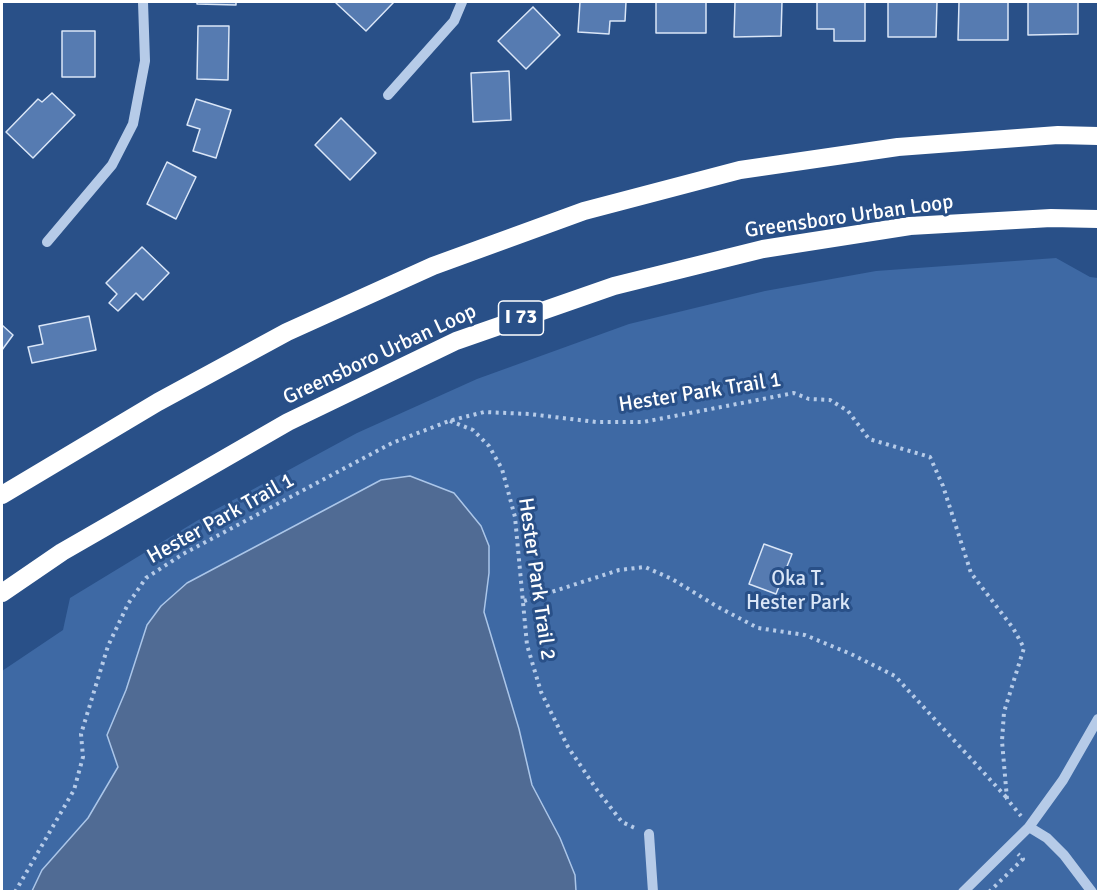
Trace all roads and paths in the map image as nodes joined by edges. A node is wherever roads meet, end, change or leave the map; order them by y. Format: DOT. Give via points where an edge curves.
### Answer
graph roads {
  1 [pos="143,2"];
  2 [pos="462,2"];
  3 [pos="388,95"];
  4 [pos="1098,136"];
  5 [pos="1098,219"];
  6 [pos="47,242"];
  7 [pos="449,421"];
  8 [pos="2,495"];
  9 [pos="2,593"];
  10 [pos="524,601"];
  11 [pos="1098,719"];
  12 [pos="1007,799"];
  13 [pos="1029,827"];
  14 [pos="649,834"];
  15 [pos="15,891"];
  16 [pos="653,891"];
  17 [pos="963,891"];
  18 [pos="1092,891"];
  1 -- 6 [label="street" via="145,61 133,124 112,165"];
  2 -- 3 [label="street" via="454,21"];
  4 -- 8 [label="highway" via="1058,135 898,147 740,170 584,211 433,266 287,332 158,402"];
  5 -- 9 [label="highway, Greensboro Urban Loop / I 73" via="910,226 763,249 614,286 456,341 288,422 62,552"];
  7 -- 10 [label="path, Hester Park Trail 2" via="473,430 489,446 502,469 515,517"];
  7 -- 12 [label="path, Hester Park Trail 1" via="484,412 643,422 794,393 808,399 830,400 848,411 869,439 930,457 971,573 1024,648 1004,712"];
  7 -- 15 [label="path, Hester Park Trail 1" via="392,443 183,554 146,578 128,604 108,646 81,734 83,757 74,790"];
  10 -- 12 [label="path" via="619,570 645,567 758,628 805,635 895,676"];
  10 -- 14 [label="path, Hester Park Trail 2" via="527,645 535,673 568,747 622,822"];
  11 -- 13 [label="street" via="1063,780"];
  12 -- 13 [label="path"];
  13 -- 17 [label="street"];
  13 -- 18 [label="street" via="1064,855"];
  14 -- 16 [label="street"];
}
